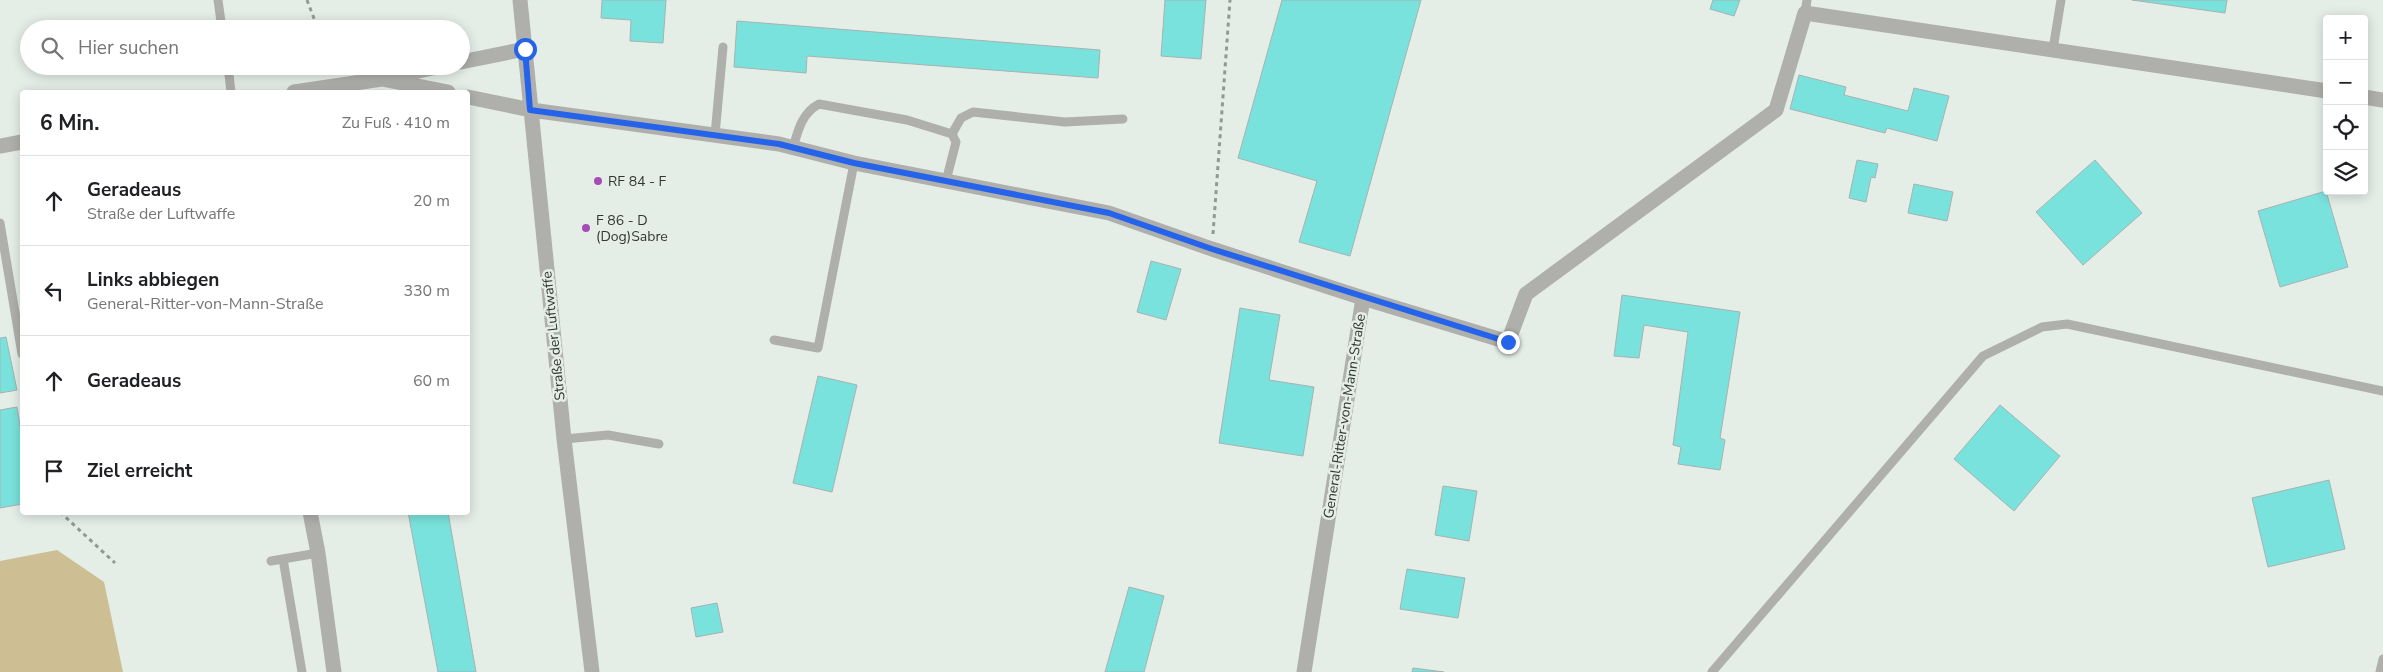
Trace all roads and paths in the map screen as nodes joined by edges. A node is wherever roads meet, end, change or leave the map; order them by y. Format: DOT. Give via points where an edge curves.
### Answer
graph roads {
  1 [pos="218,0"];
  2 [pos="307,0"];
  3 [pos="520,0"];
  4 [pos="1230,0"];
  5 [pos="2061,0"];
  6 [pos="1806,7"];
  7 [pos="221,20"];
  8 [pos="315,20"];
  9 [pos="723,47"];
  10 [pos="525,49"];
  11 [pos="2053,49"];
  12 [pos="470,60"];
  13 [pos="229,75"];
  14 [pos="400,75"];
  15 [pos="382,79"];
  16 [pos="232,90"];
  17 [pos="308,90"];
  18 [pos="438,90"];
  19 [pos="2323,90"];
  20 [pos="470,97"];
  21 [pos="2368,98"];
  22 [pos="2383,100"];
  23 [pos="530,110"];
  24 [pos="1123,119"];
  25 [pos="952,134"];
  26 [pos="715,135"];
  27 [pos="20,142"];
  28 [pos="0,146"];
  29 [pos="792,148"];
  30 [pos="854,163"];
  31 [pos="946,181"];
  32 [pos="0,223"];
  33 [pos="1212,249"];
  34 [pos="1363,298"];
  35 [pos="774,340"];
  36 [pos="20,342"];
  37 [pos="2383,391"];
  38 [pos="564,439"];
  39 [pos="660,444"];
  40 [pos="63,515"];
  41 [pos="311,515"];
  42 [pos="318,553"];
  43 [pos="283,559"];
  44 [pos="271,561"];
  45 [pos="115,563"];
  46 [pos="2383,659"];
  47 [pos="302,672"];
  48 [pos="334,672"];
  49 [pos="592,672"];
  50 [pos="1304,672"];
  51 [pos="1712,672"];
  52 [pos="2380,672"];
  1 -- 7 [label="lane"];
  2 -- 8 [label="path"];
  3 -- 10 [label="street, Straße der Luftwaffe"];
  4 -- 33 [label="path"];
  5 -- 11 [label="lane"];
  6 -- 11 [label="street"];
  6 -- 34 [label="street" via="1776,110 1526,294 1508,342"];
  9 -- 26 [label="lane"];
  10 -- 12 [label="street"];
  10 -- 23 [label="street, Straße der Luftwaffe"];
  11 -- 19 [label="street"];
  13 -- 16 [label="lane"];
  14 -- 15 [label="street"];
  15 -- 17 [label="street"];
  15 -- 18 [label="street"];
  20 -- 23 [label="street, General-Ritter-von-Mann-Straße"];
  21 -- 22 [label="street"];
  23 -- 26 [label="street, General-Ritter-von-Mann-Straße"];
  23 -- 38 [label="street, Straße der Luftwaffe"];
  24 -- 25 [label="lane" via="1065,122 973,112 961,118"];
  25 -- 29 [label="lane" via="907,120 819,104 809,109"];
  25 -- 31 [label="lane" via="956,142"];
  26 -- 29 [label="street, General-Ritter-von-Mann-Straße"];
  27 -- 28 [label="street"];
  29 -- 30 [label="street, General-Ritter-von-Mann-Straße"];
  30 -- 31 [label="street, General-Ritter-von-Mann-Straße"];
  30 -- 35 [label="lane" via="818,348"];
  31 -- 33 [label="street, General-Ritter-von-Mann-Straße" via="1109,213"];
  32 -- 36 [label="lane"];
  33 -- 34 [label="street, General-Ritter-von-Mann-Straße"];
  34 -- 50 [label="street, General-Ritter-von-Mann-Straße"];
  37 -- 51 [label="lane" via="2067,324 2042,327 1983,356"];
  38 -- 39 [label="lane" via="608,435"];
  38 -- 49 [label="street, Straße der Luftwaffe"];
  40 -- 45 [label="path"];
  41 -- 42 [label="street"];
  42 -- 43 [label="lane"];
  42 -- 48 [label="street"];
  43 -- 44 [label="lane"];
  43 -- 47 [label="lane"];
  46 -- 52 [label="lane"];
}
